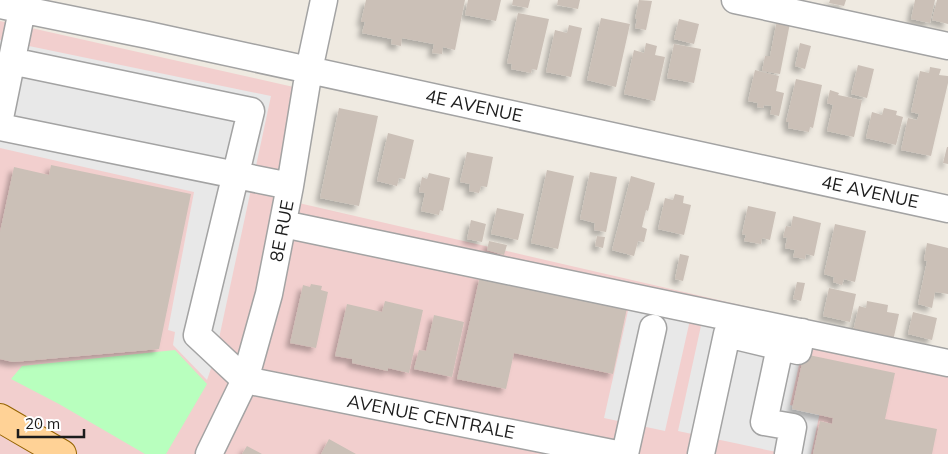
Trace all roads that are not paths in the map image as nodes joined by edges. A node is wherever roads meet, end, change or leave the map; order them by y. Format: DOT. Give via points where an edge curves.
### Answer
graph roads {
  1 [pos="324,0"];
  2 [pos="735,0"];
  3 [pos="11,8"];
  4 [pos="948,46"];
  5 [pos="11,61"];
  6 [pos="309,70"];
  7 [pos="0,118"];
  8 [pos="0,126"];
  9 [pos="236,175"];
  10 [pos="290,186"];
  11 [pos="948,209"];
  12 [pos="283,224"];
  13 [pos="653,328"];
  14 [pos="802,332"];
  15 [pos="780,347"];
  16 [pos="948,363"];
  17 [pos="245,380"];
  18 [pos="0,418"];
  19 [pos="62,454"];
  20 [pos="210,454"];
  21 [pos="617,454"];
  22 [pos="625,454"];
  23 [pos="701,454"];
  24 [pos="788,454"];
  1 -- 6 [label="street, 8E RUE"];
  2 -- 4 [label="street"];
  3 -- 5 [label="street"];
  3 -- 6 [label="street, 4E AVENUE"];
  5 -- 7 [label="street"];
  5 -- 9 [label="street" via="251,111"];
  6 -- 10 [label="street, 8E RUE"];
  6 -- 11 [label="street, 4E AVENUE"];
  8 -- 9 [label="street"];
  9 -- 10 [label="street"];
  9 -- 17 [label="street" via="197,335"];
  10 -- 12 [label="street, 8E RUE"];
  12 -- 14 [label="street"];
  12 -- 17 [label="street, 8E RUE" via="270,294"];
  13 -- 22 [label="street"];
  14 -- 15 [label="street" via="798,351"];
  14 -- 16 [label="street"];
  15 -- 23 [label="street" via="727,334"];
  15 -- 24 [label="street" via="764,422 793,427"];
  17 -- 20 [label="street, 8E RUE"];
  17 -- 21 [label="street, AVENUE CENTRALE"];
  18 -- 19 [label="main road"];
}
